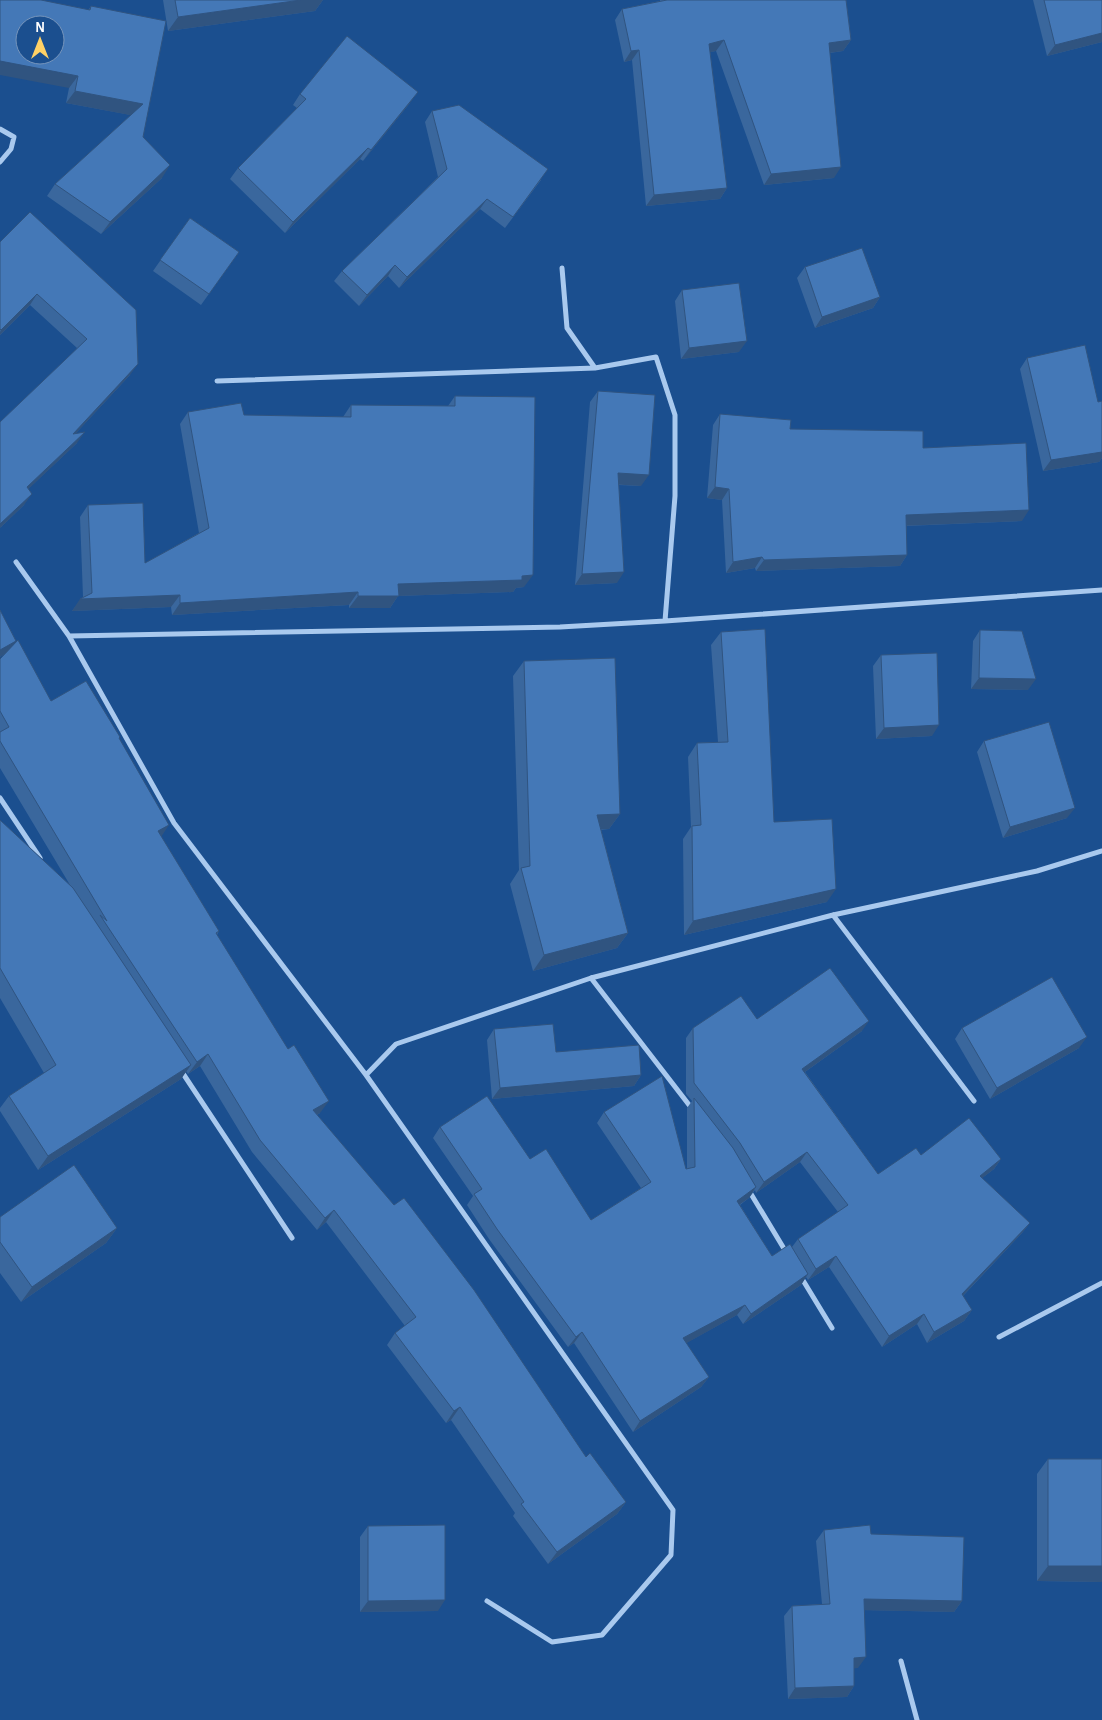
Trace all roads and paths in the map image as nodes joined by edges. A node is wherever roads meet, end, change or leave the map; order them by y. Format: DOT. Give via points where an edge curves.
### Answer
graph roads {
  1 [pos="0,129"];
  2 [pos="0,162"];
  3 [pos="562,268"];
  4 [pos="595,368"];
  5 [pos="217,381"];
  6 [pos="16,562"];
  7 [pos="1102,590"];
  8 [pos="665,621"];
  9 [pos="69,636"];
  10 [pos="0,798"];
  11 [pos="1102,851"];
  12 [pos="44,865"];
  13 [pos="833,915"];
  14 [pos="591,978"];
  15 [pos="176,1064"];
  16 [pos="366,1075"];
  17 [pos="974,1101"];
  18 [pos="699,1118"];
  19 [pos="744,1181"];
  20 [pos="292,1238"];
  21 [pos="788,1254"];
  22 [pos="798,1271"];
  23 [pos="1102,1282"];
  24 [pos="832,1328"];
  25 [pos="999,1337"];
  26 [pos="487,1601"];
  27 [pos="901,1661"];
  28 [pos="917,1720"];
  1 -- 2 [label="street" via="14,137 11,149"];
  3 -- 4 [label="street" via="567,328"];
  4 -- 5 [label="street"];
  4 -- 8 [label="street" via="656,357 675,415 675,496"];
  6 -- 9 [label="street"];
  7 -- 8 [label="street"];
  8 -- 9 [label="street" via="550,627"];
  9 -- 16 [label="street" via="174,822"];
  10 -- 12 [label="street"];
  11 -- 13 [label="street" via="1036,872"];
  13 -- 14 [label="street"];
  13 -- 17 [label="street"];
  14 -- 16 [label="street" via="396,1044"];
  14 -- 18 [label="street"];
  15 -- 20 [label="street"];
  16 -- 26 [label="street" via="672,1510 671,1555 602,1635 552,1642"];
  19 -- 21 [label="street"];
  22 -- 24 [label="street"];
  23 -- 25 [label="street"];
  27 -- 28 [label="street"];
}
